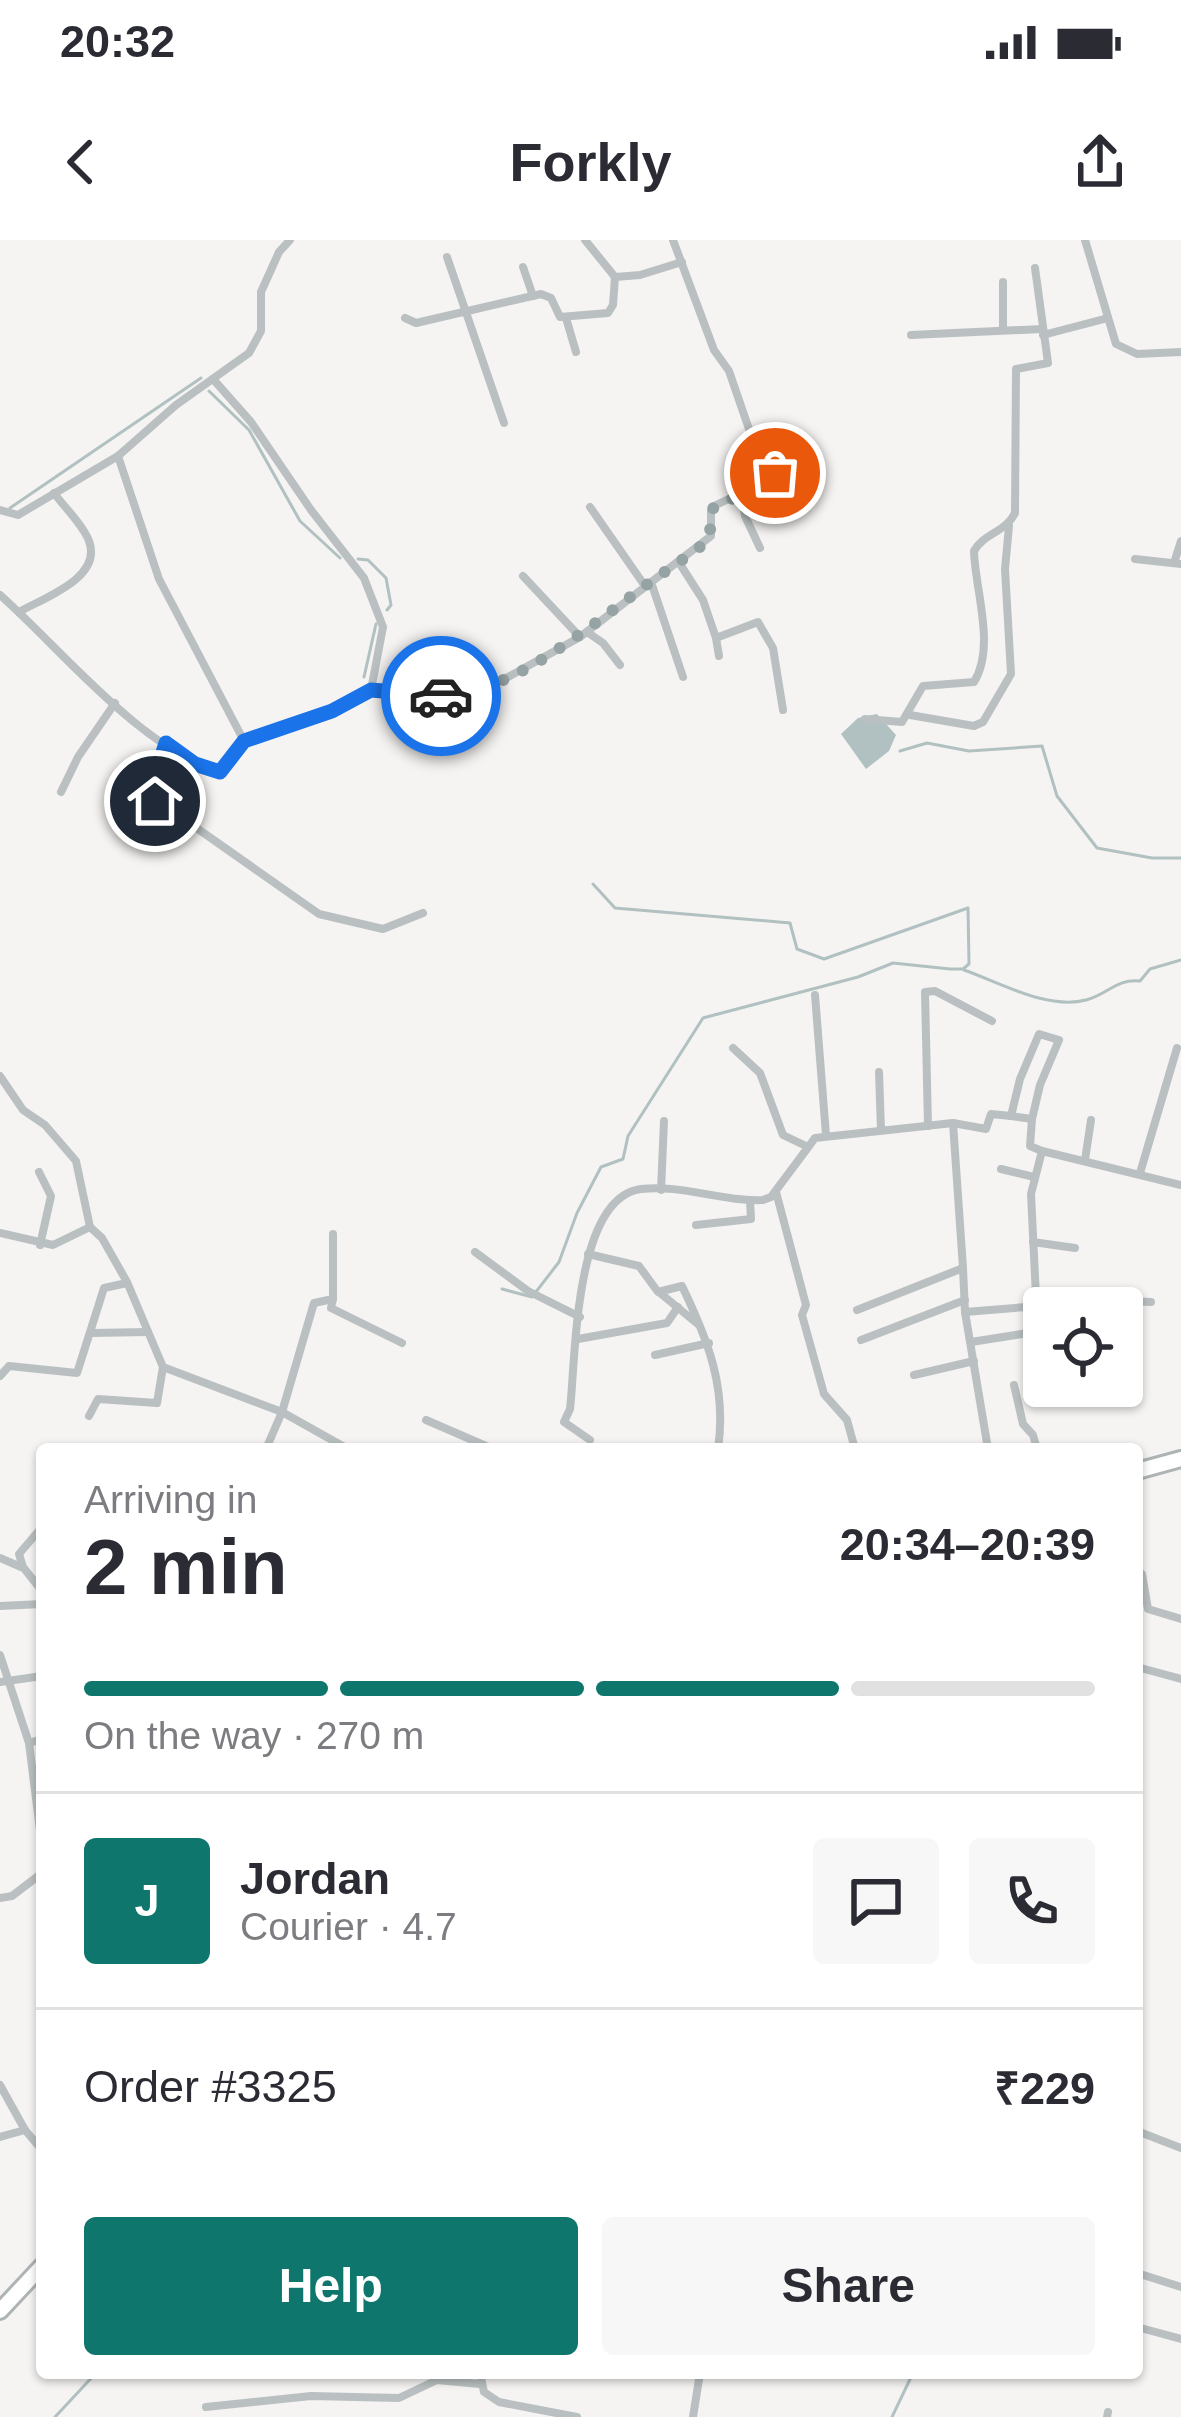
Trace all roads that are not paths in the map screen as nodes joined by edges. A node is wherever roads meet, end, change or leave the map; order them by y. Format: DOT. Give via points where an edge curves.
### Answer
graph roads {
  1 [pos="290,240"];
  2 [pos="585,240"];
  3 [pos="673,240"];
  4 [pos="1085,240"];
  5 [pos="447,257"];
  6 [pos="682,262"];
  7 [pos="523,266"];
  8 [pos="1035,268"];
  9 [pos="615,277"];
  10 [pos="1003,282"];
  11 [pos="533,296"];
  12 [pos="463,312"];
  13 [pos="405,318"];
  14 [pos="566,318"];
  15 [pos="1108,319"];
  16 [pos="1003,331"];
  17 [pos="1043,332"];
  18 [pos="911,335"];
  19 [pos="576,352"];
  20 [pos="1181,352"];
  21 [pos="213,379"];
  22 [pos="505,423"];
  23 [pos="118,455"];
  24 [pos="774,477"];
  25 [pos="816,485"];
  26 [pos="54,494"];
  27 [pos="742,494"];
  28 [pos="590,507"];
  29 [pos="0,510"];
  30 [pos="1009,524"];
  31 [pos="1181,541"];
  32 [pos="760,548"];
  33 [pos="1135,559"];
  34 [pos="680,564"];
  35 [pos="1178,564"];
  36 [pos="523,576"];
  37 [pos="648,584"];
  38 [pos="0,595"];
  39 [pos="19,612"];
  40 [pos="584,634"];
  41 [pos="716,638"];
  42 [pos="719,656"];
  43 [pos="620,665"];
  44 [pos="682,677"];
  45 [pos="371,690"];
  46 [pos="115,703"];
  47 [pos="783,710"];
  48 [pos="909,716"];
  49 [pos="865,719"];
  50 [pos="244,741"];
  51 [pos="166,743"];
  52 [pos="62,793"];
  53 [pos="423,914"];
  54 [pos="815,995"];
  55 [pos="992,1021"];
  56 [pos="733,1048"];
  57 [pos="1177,1048"];
  58 [pos="879,1072"];
  59 [pos="0,1076"];
  60 [pos="1011,1116"];
  61 [pos="1032,1119"];
  62 [pos="1091,1120"];
  63 [pos="664,1121"];
  64 [pos="953,1123"];
  65 [pos="928,1126"];
  66 [pos="881,1130"];
  67 [pos="826,1136"];
  68 [pos="806,1146"];
  69 [pos="1042,1151"];
  70 [pos="1085,1160"];
  71 [pos="1001,1169"];
  72 [pos="39,1172"];
  73 [pos="1140,1173"];
  74 [pos="1035,1178"];
  75 [pos="1180,1180"];
  76 [pos="661,1190"];
  77 [pos="776,1191"];
  78 [pos="750,1201"];
  79 [pos="696,1225"];
  80 [pos="90,1227"];
  81 [pos="0,1233"];
  82 [pos="333,1234"];
  83 [pos="1033,1242"];
  84 [pos="40,1245"];
  85 [pos="1075,1248"];
  86 [pos="475,1252"];
  87 [pos="588,1254"];
  88 [pos="962,1268"];
  89 [pos="127,1282"];
  90 [pos="1035,1287"];
  91 [pos="658,1292"];
  92 [pos="333,1299"];
  93 [pos="965,1300"];
  94 [pos="1143,1302"];
  95 [pos="1150,1302"];
  96 [pos="678,1307"];
  97 [pos="1023,1307"];
  98 [pos="857,1310"];
  99 [pos="965,1312"];
  100 [pos="580,1317"];
  101 [pos="703,1329"];
  102 [pos="148,1332"];
  103 [pos="91,1333"];
  104 [pos="1023,1334"];
  105 [pos="578,1339"];
  106 [pos="861,1340"];
  107 [pos="970,1342"];
  108 [pos="402,1343"];
  109 [pos="709,1343"];
  110 [pos="655,1355"];
  111 [pos="974,1361"];
  112 [pos="163,1367"];
  113 [pos="914,1375"];
  114 [pos="0,1376"];
  115 [pos="1014,1385"];
  116 [pos="282,1412"];
  117 [pos="89,1416"];
  118 [pos="427,1420"];
  119 [pos="590,1440"];
  120 [pos="269,1443"];
  121 [pos="337,1443"];
  122 [pos="479,1443"];
  123 [pos="719,1443"];
  124 [pos="853,1443"];
  125 [pos="987,1443"];
  126 [pos="1034,1443"];
  127 [pos="1181,1459"];
  128 [pos="1143,1469"];
  129 [pos="36,1533"];
  130 [pos="0,1558"];
  131 [pos="23,1568"];
  132 [pos="1143,1580"];
  133 [pos="36,1584"];
  134 [pos="36,1604"];
  135 [pos="0,1606"];
  136 [pos="1181,1619"];
  137 [pos="0,1655"];
  138 [pos="1143,1668"];
  139 [pos="36,1677"];
  140 [pos="1181,1680"];
  141 [pos="4,1682"];
  142 [pos="36,1741"];
  143 [pos="29,1743"];
  144 [pos="36,1798"];
  145 [pos="36,1878"];
  146 [pos="0,1898"];
  147 [pos="0,2085"];
  148 [pos="26,2130"];
  149 [pos="1143,2133"];
  150 [pos="0,2138"];
  151 [pos="36,2142"];
  152 [pos="1179,2143"];
  153 [pos="36,2272"];
  154 [pos="1143,2275"];
  155 [pos="1181,2288"];
  156 [pos="0,2311"];
  157 [pos="1143,2329"];
  158 [pos="1181,2339"];
  159 [pos="425,2379"];
  160 [pos="458,2379"];
  161 [pos="480,2379"];
  162 [pos="699,2379"];
  163 [pos="425,2384"];
  164 [pos="500,2402"];
  165 [pos="206,2408"];
  166 [pos="492,2417"];
  167 [pos="577,2417"];
  168 [pos="693,2417"];
  1 -- 21 [label="street" via="261,292 256,343"];
  2 -- 9 [label="street"];
  3 -- 6 [label="street"];
  4 -- 15 [label="street"];
  5 -- 12 [label="street"];
  6 -- 9 [label="street"];
  6 -- 24 [label="street"];
  7 -- 11 [label="street"];
  8 -- 17 [label="street"];
  9 -- 14 [label="street" via="612,310"];
  10 -- 16 [label="street"];
  11 -- 12 [label="street"];
  11 -- 14 [label="street" via="546,294"];
  12 -- 13 [label="street" via="416,323"];
  12 -- 22 [label="street"];
  14 -- 19 [label="street"];
  15 -- 17 [label="street"];
  15 -- 20 [label="street" via="1123,349"];
  16 -- 17 [label="street"];
  16 -- 18 [label="street"];
  17 -- 30 [label="street" via="1048,363 1016,369"];
  21 -- 23 [label="street"];
  21 -- 45 [label="street" via="364,578 383,627"];
  23 -- 26 [label="street"];
  23 -- 50 [label="street" via="159,579"];
  24 -- 25 [label="street"];
  24 -- 27 [label="street"];
  26 -- 29 [label="street" via="18,515"];
  26 -- 39 [label="street" via="88,538 89,565"];
  27 -- 32 [label="street"];
  27 -- 34 [label="street" via="715,506 711,536"];
  28 -- 37 [label="street"];
  30 -- 48 [label="street" via="974,551 983,645 978,678 923,686"];
  30 -- 48 [label="street" via="1011,674 974,726"];
  31 -- 35 [label="street"];
  33 -- 35 [label="street"];
  34 -- 37 [label="street"];
  34 -- 41 [label="street"];
  36 -- 40 [label="street"];
  37 -- 40 [label="street"];
  37 -- 44 [label="street"];
  38 -- 39 [label="street"];
  39 -- 46 [label="street"];
  40 -- 43 [label="street"];
  40 -- 45 [label="street" via="458,696"];
  41 -- 42 [label="street"];
  41 -- 47 [label="street" via="758,622 773,648"];
  45 -- 50 [label="street"];
  46 -- 51 [label="street"];
  46 -- 52 [label="street"];
  48 -- 49 [label="street"];
  50 -- 51 [label="street" via="220,772"];
  51 -- 53 [label="street" via="151,796 319,914 383,929"];
  54 -- 67 [label="street"];
  55 -- 65 [label="street" via="925,992"];
  56 -- 68 [label="street" via="760,1073 783,1135"];
  57 -- 73 [label="street"];
  58 -- 66 [label="street"];
  59 -- 80 [label="street" via="76,1161"];
  60 -- 61 [label="street"];
  60 -- 61 [label="street" via="1039,1034 1059,1040"];
  60 -- 64 [label="street" via="991,1114 986,1129"];
  61 -- 69 [label="street" via="1030,1146"];
  62 -- 70 [label="street"];
  63 -- 76 [label="street"];
  64 -- 65 [label="street"];
  64 -- 88 [label="street"];
  65 -- 66 [label="street"];
  66 -- 67 [label="street"];
  67 -- 68 [label="street"];
  68 -- 77 [label="street"];
  69 -- 70 [label="street"];
  69 -- 74 [label="street"];
  70 -- 73 [label="street"];
  71 -- 74 [label="street"];
  72 -- 84 [label="street" via="51,1196"];
  73 -- 75 [label="street"];
  74 -- 83 [label="street"];
  76 -- 78 [label="street"];
  76 -- 87 [label="street" via="640,1189 613,1202"];
  77 -- 78 [label="street"];
  77 -- 124 [label="street" via="824,1394 847,1420"];
  78 -- 79 [label="street" via="752,1219"];
  80 -- 84 [label="street"];
  80 -- 89 [label="street"];
  81 -- 84 [label="street"];
  82 -- 92 [label="street"];
  83 -- 85 [label="street"];
  83 -- 90 [label="street"];
  86 -- 100 [label="street"];
  87 -- 91 [label="street" via="639,1266"];
  87 -- 100 [label="street"];
  88 -- 93 [label="street"];
  88 -- 98 [label="street"];
  89 -- 102 [label="street"];
  89 -- 103 [label="street" via="104,1288"];
  91 -- 96 [label="street"];
  91 -- 101 [label="street" via="682,1286"];
  92 -- 108 [label="street" via="331,1308"];
  92 -- 116 [label="street" via="314,1303"];
  93 -- 99 [label="street"];
  93 -- 106 [label="street"];
  94 -- 95 [label="street"];
  96 -- 101 [label="street"];
  96 -- 105 [label="street" via="667,1323"];
  97 -- 99 [label="street"];
  99 -- 107 [label="street"];
  100 -- 105 [label="street"];
  101 -- 109 [label="street"];
  102 -- 103 [label="street"];
  102 -- 112 [label="street"];
  103 -- 114 [label="street" via="77,1373 9,1366"];
  104 -- 107 [label="street"];
  105 -- 119 [label="street" via="564,1422"];
  107 -- 111 [label="street"];
  109 -- 110 [label="street"];
  109 -- 123 [label="street" via="723,1416"];
  111 -- 113 [label="street"];
  111 -- 125 [label="street"];
  112 -- 116 [label="street"];
  112 -- 117 [label="street" via="158,1403 98,1399"];
  115 -- 126 [label="street"];
  116 -- 120 [label="street"];
  116 -- 121 [label="street"];
  118 -- 122 [label="street"];
  127 -- 128 [label="main road"];
  129 -- 131 [label="street" via="21,1548"];
  130 -- 131 [label="street"];
  131 -- 133 [label="street"];
  132 -- 136 [label="street" via="1148,1609"];
  134 -- 135 [label="street"];
  137 -- 141 [label="street"];
  138 -- 140 [label="street"];
  139 -- 141 [label="street"];
  141 -- 143 [label="street"];
  142 -- 143 [label="street"];
  143 -- 144 [label="street"];
  145 -- 146 [label="street"];
  147 -- 148 [label="street"];
  148 -- 150 [label="street"];
  148 -- 151 [label="street"];
  149 -- 152 [label="street"];
  153 -- 156 [label="main road"];
  154 -- 155 [label="street"];
  157 -- 158 [label="street"];
  159 -- 163 [label="street"];
  160 -- 163 [label="street"];
  161 -- 164 [label="street"];
  162 -- 168 [label="street"];
  163 -- 165 [label="street" via="399,2398 311,2396"];
  164 -- 166 [label="street"];
  164 -- 167 [label="street"];
}
